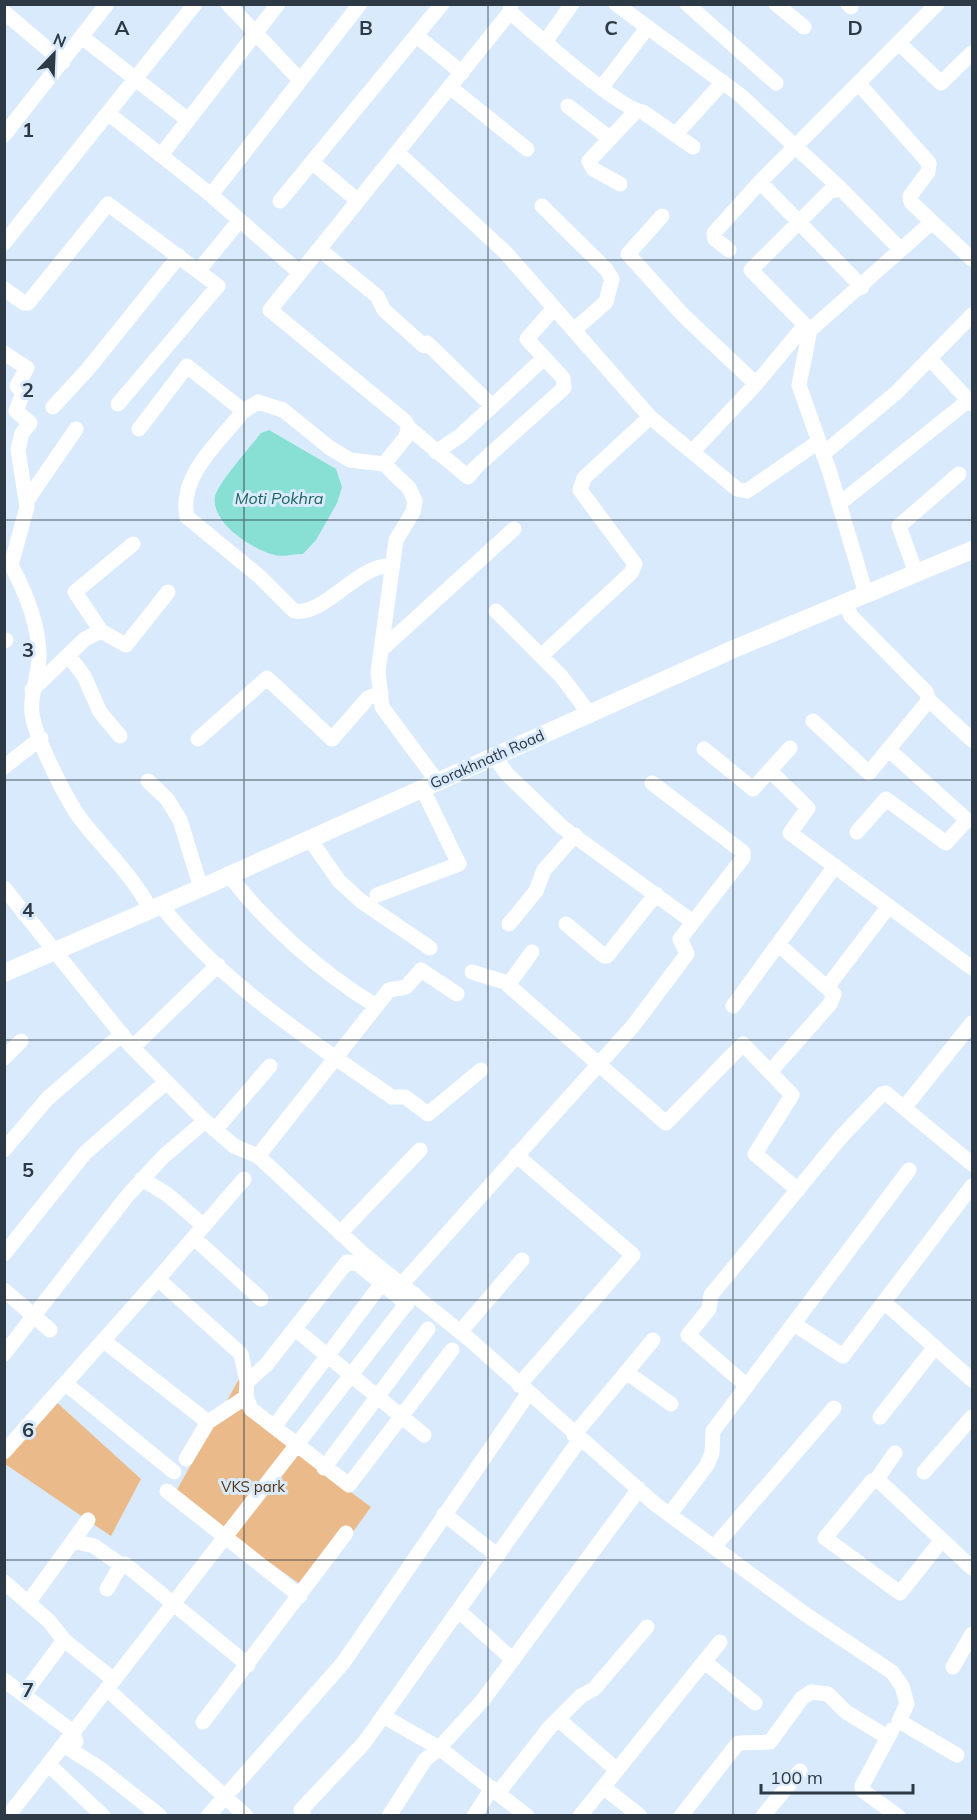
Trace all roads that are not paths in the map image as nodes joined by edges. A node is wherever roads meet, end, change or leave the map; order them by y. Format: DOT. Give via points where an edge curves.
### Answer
graph roads {
  1 [pos="107,4"];
  2 [pos="195,4"];
  3 [pos="228,4"];
  4 [pos="278,4"];
  5 [pos="360,4"];
  6 [pos="442,4"];
  7 [pos="572,4"];
  8 [pos="687,4"];
  9 [pos="776,4"];
  10 [pos="937,4"];
  11 [pos="617,5"];
  12 [pos="510,8"];
  13 [pos="4,12"];
  14 [pos="804,27"];
  15 [pos="647,28"];
  16 [pos="255,33"];
  17 [pos="417,36"];
  18 [pos="82,37"];
  19 [pos="545,42"];
  20 [pos="900,44"];
  21 [pos="972,53"];
  22 [pos="63,62"];
  23 [pos="462,73"];
  24 [pos="138,78"];
  25 [pos="299,79"];
  26 [pos="723,82"];
  27 [pos="776,83"];
  28 [pos="859,84"];
  29 [pos="450,87"];
  30 [pos="602,87"];
  31 [pos="568,106"];
  32 [pos="635,112"];
  33 [pos="109,114"];
  34 [pos="188,120"];
  35 [pos="7,128"];
  36 [pos="675,135"];
  37 [pos="608,138"];
  38 [pos="796,146"];
  39 [pos="693,147"];
  40 [pos="527,149"];
  41 [pos="398,153"];
  42 [pos="162,154"];
  43 [pos="312,162"];
  44 [pos="760,182"];
  45 [pos="620,183"];
  46 [pos="841,189"];
  47 [pos="212,195"];
  48 [pos="280,201"];
  49 [pos="358,201"];
  50 [pos="543,206"];
  51 [pos="662,216"];
  52 [pos="239,221"];
  53 [pos="800,222"];
  54 [pos="932,222"];
  55 [pos="4,243"];
  56 [pos="319,249"];
  57 [pos="729,250"];
  58 [pos="900,250"];
  59 [pos="628,255"];
  60 [pos="179,256"];
  61 [pos="972,259"];
  62 [pos="606,269"];
  63 [pos="200,270"];
  64 [pos="299,272"];
  65 [pos="861,287"];
  66 [pos="4,289"];
  67 [pos="555,308"];
  68 [pos="970,323"];
  69 [pos="806,329"];
  70 [pos="574,330"];
  71 [pos="4,353"];
  72 [pos="543,358"];
  73 [pos="930,359"];
  74 [pos="756,384"];
  75 [pos="970,402"];
  76 [pos="118,404"];
  77 [pos="492,406"];
  78 [pos="53,407"];
  79 [pos="242,412"];
  80 [pos="650,417"];
  81 [pos="409,428"];
  82 [pos="76,429"];
  83 [pos="140,429"];
  84 [pos="821,448"];
  85 [pos="436,452"];
  86 [pos="692,452"];
  87 [pos="384,464"];
  88 [pos="959,474"];
  89 [pos="26,502"];
  90 [pos="839,504"];
  91 [pos="514,529"];
  92 [pos="133,544"];
  93 [pos="972,550"];
  94 [pos="393,566"];
  95 [pos="916,573"];
  96 [pos="168,592"];
  97 [pos="866,594"];
  98 [pos="845,603"];
  99 [pos="496,611"];
  100 [pos="100,631"];
  101 [pos="381,650"];
  102 [pos="68,655"];
  103 [pos="541,656"];
  104 [pos="32,690"];
  105 [pos="381,693"];
  106 [pos="929,700"];
  107 [pos="589,713"];
  108 [pos="813,721"];
  109 [pos="120,736"];
  110 [pos="41,738"];
  111 [pos="198,739"];
  112 [pos="972,740"];
  113 [pos="790,748"];
  114 [pos="704,749"];
  115 [pos="889,750"];
  116 [pos="494,756"];
  117 [pos="4,766"];
  118 [pos="770,771"];
  119 [pos="148,781"];
  120 [pos="652,783"];
  121 [pos="430,784"];
  122 [pos="970,817"];
  123 [pos="857,832"];
  124 [pos="575,835"];
  125 [pos="309,838"];
  126 [pos="835,866"];
  127 [pos="228,874"];
  128 [pos="4,888"];
  129 [pos="201,888"];
  130 [pos="656,894"];
  131 [pos="377,895"];
  132 [pos="155,906"];
  133 [pos="889,906"];
  134 [pos="693,922"];
  135 [pos="509,924"];
  136 [pos="566,924"];
  137 [pos="779,945"];
  138 [pos="430,948"];
  139 [pos="55,950"];
  140 [pos="532,952"];
  141 [pos="218,965"];
  142 [pos="972,968"];
  143 [pos="4,972"];
  144 [pos="472,972"];
  145 [pos="508,983"];
  146 [pos="828,986"];
  147 [pos="457,994"];
  148 [pos="376,1006"];
  149 [pos="733,1006"];
  150 [pos="972,1023"];
  151 [pos="122,1034"];
  152 [pos="21,1041"];
  153 [pos="133,1047"];
  154 [pos="4,1058"];
  155 [pos="336,1058"];
  156 [pos="597,1065"];
  157 [pos="270,1066"];
  158 [pos="481,1070"];
  159 [pos="770,1072"];
  160 [pos="165,1083"];
  161 [pos="904,1108"];
  162 [pos="210,1126"];
  163 [pos="4,1150"];
  164 [pos="420,1150"];
  165 [pos="516,1155"];
  166 [pos="258,1156"];
  167 [pos="972,1164"];
  168 [pos="909,1170"];
  169 [pos="142,1179"];
  170 [pos="244,1179"];
  171 [pos="972,1186"];
  172 [pos="798,1190"];
  173 [pos="967,1206"];
  174 [pos="199,1232"];
  175 [pos="340,1233"];
  176 [pos="4,1254"];
  177 [pos="522,1260"];
  178 [pos="158,1279"];
  179 [pos="382,1283"];
  180 [pos="402,1284"];
  181 [pos="4,1290"];
  182 [pos="261,1299"];
  183 [pos="410,1299"];
  184 [pos="884,1302"];
  185 [pos="34,1317"];
  186 [pos="794,1324"];
  187 [pos="295,1329"];
  188 [pos="428,1329"];
  189 [pos="50,1330"];
  190 [pos="460,1332"];
  191 [pos="653,1340"];
  192 [pos="104,1341"];
  193 [pos="934,1347"];
  194 [pos="452,1350"];
  195 [pos="4,1354"];
  196 [pos="328,1355"];
  197 [pos="626,1372"];
  198 [pos="352,1375"];
  199 [pos="972,1380"];
  200 [pos="66,1384"];
  201 [pos="747,1386"];
  202 [pos="247,1389"];
  203 [pos="524,1390"];
  204 [pos="378,1398"];
  205 [pos="672,1404"];
  206 [pos="834,1408"];
  207 [pos="880,1417"];
  208 [pos="972,1417"];
  209 [pos="403,1418"];
  210 [pos="208,1422"];
  211 [pos="273,1427"];
  212 [pos="424,1435"];
  213 [pos="577,1437"];
  214 [pos="297,1445"];
  215 [pos="4,1452"];
  216 [pos="895,1454"];
  217 [pos="186,1459"];
  218 [pos="324,1468"];
  219 [pos="174,1472"];
  220 [pos="924,1472"];
  221 [pos="877,1479"];
  222 [pos="639,1489"];
  223 [pos="167,1491"];
  224 [pos="670,1514"];
  225 [pos="444,1515"];
  226 [pos="88,1520"];
  227 [pos="346,1533"];
  228 [pos="225,1538"];
  229 [pos="73,1541"];
  230 [pos="941,1541"];
  231 [pos="714,1547"];
  232 [pos="498,1556"];
  233 [pos="122,1565"];
  234 [pos="972,1568"];
  235 [pos="5,1581"];
  236 [pos="107,1589"];
  237 [pos="300,1596"];
  238 [pos="28,1603"];
  239 [pos="174,1604"];
  240 [pos="459,1611"];
  241 [pos="647,1627"];
  242 [pos="972,1634"];
  243 [pos="64,1640"];
  244 [pos="720,1642"];
  245 [pos="513,1660"];
  246 [pos="705,1662"];
  247 [pos="248,1665"];
  248 [pos="953,1667"];
  249 [pos="4,1680"];
  250 [pos="111,1685"];
  251 [pos="24,1694"];
  252 [pos="755,1702"];
  253 [pos="383,1716"];
  254 [pos="558,1719"];
  255 [pos="898,1720"];
  256 [pos="203,1722"];
  257 [pos="73,1732"];
  258 [pos="887,1737"];
  259 [pos="63,1745"];
  260 [pos="439,1748"];
  261 [pos="957,1755"];
  262 [pos="80,1756"];
  263 [pos="48,1764"];
  264 [pos="617,1770"];
  265 [pos="800,1771"];
  266 [pos="603,1787"];
  267 [pos="495,1791"];
  268 [pos="224,1797"];
  269 [pos="301,1814"];
  270 [pos="8,1815"];
  271 [pos="103,1815"];
  272 [pos="160,1815"];
  273 [pos="207,1815"];
  274 [pos="246,1815"];
  275 [pos="389,1815"];
  276 [pos="474,1815"];
  277 [pos="527,1815"];
  278 [pos="580,1815"];
  279 [pos="640,1815"];
  280 [pos="681,1815"];
  281 [pos="763,1815"];
  282 [pos="895,1815"];
  1 -- 18 [label="street"];
  2 -- 24 [label="street"];
  3 -- 16 [label="street"];
  4 -- 16 [label="street"];
  5 -- 25 [label="street"];
  6 -- 17 [label="street"];
  7 -- 19 [label="street"];
  8 -- 27 [label="street"];
  9 -- 14 [label="street"];
  10 -- 20 [label="street"];
  11 -- 15 [label="street"];
  12 -- 19 [label="street"];
  12 -- 23 [label="street"];
  13 -- 22 [label="street"];
  15 -- 26 [label="street"];
  15 -- 30 [label="street"];
  16 -- 25 [label="street"];
  16 -- 34 [label="street"];
  17 -- 23 [label="street"];
  17 -- 43 [label="street"];
  18 -- 22 [label="street"];
  18 -- 24 [label="street"];
  19 -- 30 [label="street"];
  20 -- 21 [label="street" via="941,83"];
  20 -- 28 [label="street"];
  22 -- 35 [label="street"];
  23 -- 29 [label="street"];
  24 -- 33 [label="street"];
  24 -- 34 [label="street"];
  25 -- 47 [label="street"];
  26 -- 36 [label="street"];
  26 -- 38 [label="street"];
  28 -- 38 [label="street"];
  28 -- 54 [label="street" via="929,163 928,172 910,196 911,202"];
  29 -- 40 [label="street"];
  29 -- 41 [label="street"];
  30 -- 32 [label="street"];
  31 -- 37 [label="street"];
  32 -- 36 [label="street" via="643,112"];
  32 -- 37 [label="street"];
  33 -- 42 [label="street"];
  33 -- 55 [label="street"];
  34 -- 42 [label="street"];
  36 -- 39 [label="street"];
  37 -- 45 [label="street" via="589,165"];
  38 -- 44 [label="street"];
  38 -- 46 [label="street"];
  41 -- 49 [label="street"];
  41 -- 67 [label="street" via="506,253"];
  42 -- 47 [label="street"];
  43 -- 48 [label="street"];
  43 -- 49 [label="street"];
  44 -- 53 [label="street"];
  44 -- 57 [label="street" via="714,232 715,239"];
  46 -- 53 [label="street" via="831,189"];
  46 -- 58 [label="street"];
  47 -- 52 [label="street"];
  49 -- 56 [label="street"];
  50 -- 62 [label="street"];
  51 -- 59 [label="street"];
  52 -- 63 [label="street"];
  52 -- 64 [label="street"];
  53 -- 65 [label="street"];
  53 -- 69 [label="street" via="751,270"];
  54 -- 58 [label="street"];
  54 -- 61 [label="street"];
  56 -- 64 [label="street"];
  56 -- 77 [label="street" via="377,296 384,310"];
  58 -- 65 [label="street"];
  59 -- 62 [label="street"];
  59 -- 74 [label="street" via="683,315"];
  60 -- 63 [label="street"];
  60 -- 66 [label="street" via="108,204 28,303"];
  60 -- 78 [label="street"];
  62 -- 70 [label="street" via="612,279 606,302"];
  63 -- 76 [label="street" via="217,289"];
  64 -- 81 [label="street" via="271,306 271,312"];
  65 -- 69 [label="street"];
  67 -- 70 [label="street"];
  67 -- 72 [label="street" via="526,337"];
  68 -- 73 [label="street"];
  69 -- 74 [label="street"];
  69 -- 84 [label="street" via="799,385"];
  70 -- 80 [label="street"];
  71 -- 89 [label="street" via="27,368 17,386 23,393 16,411 30,423 22,433 18,450"];
  72 -- 77 [label="street"];
  72 -- 85 [label="street" via="563,378 564,388 468,477"];
  73 -- 75 [label="street"];
  73 -- 84 [label="street" via="897,392"];
  74 -- 86 [label="street"];
  75 -- 90 [label="street"];
  77 -- 85 [label="street"];
  79 -- 83 [label="street" via="186,366"];
  79 -- 87 [label="street" via="258,402 283,410 350,460"];
  79 -- 94 [label="street" via="195,472 186,498 190,522 260,577 294,611 324,602 376,566"];
  80 -- 86 [label="street"];
  80 -- 103 [label="street" via="584,478 580,490 635,564 631,573"];
  81 -- 85 [label="street"];
  81 -- 87 [label="street"];
  82 -- 89 [label="street"];
  84 -- 86 [label="street" via="742,491"];
  84 -- 90 [label="street"];
  87 -- 94 [label="street" via="410,488 415,501 413,512 396,540"];
  88 -- 95 [label="street" via="899,526"];
  89 -- 104 [label="street" via="10,565 29,598 39,656"];
  90 -- 97 [label="street"];
  91 -- 101 [label="street"];
  92 -- 100 [label="street" via="75,592"];
  93 -- 95 [label="main road, Gorakhnath Road"];
  94 -- 101 [label="street"];
  95 -- 97 [label="main road, Gorakhnath Road"];
  96 -- 100 [label="street" via="126,645"];
  97 -- 98 [label="main road, Gorakhnath Road"];
  98 -- 106 [label="street" via="850,616 926,692"];
  98 -- 107 [label="main road, Gorakhnath Road"];
  99 -- 103 [label="street"];
  100 -- 102 [label="street"];
  101 -- 105 [label="street"];
  102 -- 104 [label="street"];
  102 -- 109 [label="street" via="84,676 99,712"];
  103 -- 107 [label="street"];
  104 -- 110 [label="street" via="32,719"];
  105 -- 111 [label="street" via="368,698 332,739 267,678"];
  105 -- 121 [label="street" via="382,707"];
  106 -- 112 [label="street"];
  106 -- 115 [label="street"];
  107 -- 116 [label="main road, Gorakhnath Road"];
  108 -- 115 [label="street" via="869,773"];
  110 -- 117 [label="street"];
  110 -- 132 [label="street" via="81,821"];
  113 -- 118 [label="street"];
  114 -- 118 [label="street" via="752,789"];
  115 -- 122 [label="street"];
  116 -- 121 [label="main road, Gorakhnath Road"];
  116 -- 124 [label="street" via="507,774"];
  118 -- 126 [label="street" via="808,808 790,833"];
  119 -- 129 [label="street" via="167,799 180,820"];
  120 -- 134 [label="street" via="744,855"];
  121 -- 125 [label="main road, Gorakhnath Road"];
  121 -- 131 [label="street" via="459,864"];
  122 -- 123 [label="street" via="946,843 886,799"];
  124 -- 130 [label="street"];
  124 -- 135 [label="street" via="544,870 536,891"];
  125 -- 127 [label="main road, Gorakhnath Road"];
  125 -- 138 [label="street" via="346,888"];
  126 -- 133 [label="street"];
  126 -- 137 [label="street"];
  127 -- 129 [label="main road, Gorakhnath Road"];
  127 -- 148 [label="street" via="246,898 303,952 341,984"];
  128 -- 139 [label="street"];
  129 -- 132 [label="main road, Gorakhnath Road"];
  130 -- 134 [label="street"];
  130 -- 136 [label="street" via="607,956"];
  132 -- 139 [label="main road, Gorakhnath Road"];
  132 -- 141 [label="street"];
  133 -- 142 [label="street"];
  133 -- 146 [label="street"];
  134 -- 156 [label="street" via="679,941 687,954 633,1026"];
  137 -- 146 [label="street"];
  137 -- 149 [label="street"];
  139 -- 143 [label="main road, Gorakhnath Road"];
  139 -- 151 [label="street"];
  140 -- 145 [label="street"];
  141 -- 153 [label="street"];
  141 -- 155 [label="street"];
  144 -- 145 [label="street"];
  145 -- 156 [label="street"];
  146 -- 159 [label="street" via="834,994 830,1004"];
  147 -- 148 [label="street" via="420,970 406,987 392,988"];
  148 -- 155 [label="street"];
  150 -- 161 [label="street"];
  151 -- 153 [label="street"];
  151 -- 163 [label="street" via="47,1099"];
  152 -- 154 [label="street"];
  153 -- 160 [label="street"];
  155 -- 158 [label="street" via="392,1097 407,1098 426,1114"];
  155 -- 166 [label="street"];
  156 -- 159 [label="street" via="666,1123 742,1043"];
  156 -- 165 [label="street"];
  157 -- 162 [label="street"];
  159 -- 172 [label="street" via="793,1097 755,1154"];
  160 -- 162 [label="street"];
  160 -- 176 [label="street" via="85,1153"];
  161 -- 167 [label="street"];
  161 -- 172 [label="street" via="882,1094"];
  162 -- 166 [label="street" via="234,1146"];
  162 -- 169 [label="street" via="164,1156"];
  164 -- 175 [label="street"];
  165 -- 180 [label="street"];
  165 -- 203 [label="street" via="633,1254"];
  166 -- 175 [label="street"];
  168 -- 186 [label="street"];
  169 -- 174 [label="street" via="168,1195"];
  169 -- 185 [label="street"];
  170 -- 174 [label="street"];
  171 -- 173 [label="street"];
  172 -- 201 [label="street" via="711,1295 709,1309 688,1335"];
  173 -- 184 [label="street"];
  174 -- 178 [label="street"];
  174 -- 182 [label="street"];
  175 -- 180 [label="street"];
  177 -- 190 [label="street"];
  178 -- 192 [label="street"];
  178 -- 202 [label="street" via="241,1354"];
  179 -- 183 [label="street"];
  179 -- 187 [label="street" via="354,1262 347,1262"];
  179 -- 196 [label="street"];
  180 -- 183 [label="street"];
  181 -- 185 [label="street"];
  183 -- 190 [label="street"];
  183 -- 198 [label="street"];
  184 -- 186 [label="street" via="843,1356"];
  184 -- 193 [label="street"];
  185 -- 189 [label="street"];
  185 -- 195 [label="street"];
  186 -- 201 [label="street"];
  187 -- 196 [label="street"];
  187 -- 202 [label="street"];
  188 -- 204 [label="street"];
  190 -- 203 [label="street"];
  191 -- 197 [label="street"];
  192 -- 200 [label="street"];
  192 -- 210 [label="street"];
  193 -- 199 [label="street"];
  193 -- 207 [label="street"];
  194 -- 209 [label="street"];
  196 -- 198 [label="street"];
  196 -- 211 [label="street"];
  197 -- 205 [label="street"];
  197 -- 213 [label="street"];
  198 -- 204 [label="street"];
  198 -- 214 [label="street"];
  200 -- 215 [label="street"];
  200 -- 219 [label="street"];
  201 -- 224 [label="street" via="713,1431 707,1465"];
  202 -- 210 [label="street"];
  202 -- 211 [label="street" via="251,1409"];
  203 -- 213 [label="street"];
  203 -- 225 [label="street"];
  204 -- 209 [label="street"];
  204 -- 218 [label="street"];
  206 -- 231 [label="street"];
  208 -- 220 [label="street"];
  209 -- 212 [label="street"];
  209 -- 218 [label="street" via="349,1485"];
  210 -- 217 [label="street"];
  211 -- 214 [label="street"];
  213 -- 222 [label="street"];
  213 -- 232 [label="street"];
  214 -- 218 [label="street"];
  214 -- 228 [label="street"];
  216 -- 221 [label="street"];
  221 -- 230 [label="street"];
  221 -- 230 [label="street" via="825,1538 900,1593"];
  222 -- 224 [label="street"];
  222 -- 245 [label="street"];
  223 -- 228 [label="street"];
  224 -- 231 [label="street"];
  225 -- 232 [label="street"];
  225 -- 268 [label="street" via="343,1663"];
  226 -- 229 [label="street"];
  227 -- 237 [label="street"];
  228 -- 237 [label="street"];
  228 -- 239 [label="street"];
  229 -- 233 [label="street" via="94,1546"];
  229 -- 238 [label="street"];
  230 -- 234 [label="street"];
  231 -- 255 [label="street" via="891,1672 902,1686 907,1704"];
  232 -- 240 [label="street"];
  233 -- 236 [label="street"];
  233 -- 239 [label="street"];
  235 -- 238 [label="street"];
  237 -- 247 [label="street"];
  238 -- 243 [label="street"];
  239 -- 247 [label="street"];
  239 -- 250 [label="street"];
  240 -- 245 [label="street"];
  240 -- 253 [label="street"];
  241 -- 254 [label="street" via="594,1689"];
  242 -- 248 [label="street"];
  243 -- 250 [label="street"];
  243 -- 251 [label="street"];
  244 -- 246 [label="street"];
  245 -- 260 [label="street"];
  246 -- 252 [label="street"];
  246 -- 264 [label="street"];
  247 -- 256 [label="street"];
  249 -- 251 [label="street"];
  250 -- 257 [label="street"];
  250 -- 268 [label="street"];
  251 -- 257 [label="street"];
  253 -- 260 [label="street"];
  253 -- 269 [label="street"];
  254 -- 264 [label="street"];
  254 -- 267 [label="street"];
  255 -- 258 [label="street"];
  255 -- 261 [label="street"];
  257 -- 259 [label="street"];
  257 -- 262 [label="street"];
  258 -- 280 [label="street" via="846,1712 828,1694 811,1692 802,1698 770,1742 738,1743"];
  258 -- 282 [label="street" via="862,1786 863,1791"];
  259 -- 262 [label="street"];
  259 -- 263 [label="street"];
  260 -- 267 [label="street"];
  260 -- 275 [label="street" via="425,1760"];
  262 -- 272 [label="street"];
  263 -- 270 [label="street"];
  263 -- 271 [label="street"];
  264 -- 266 [label="street"];
  265 -- 281 [label="street"];
  266 -- 278 [label="street"];
  266 -- 279 [label="street"];
  267 -- 276 [label="street"];
  267 -- 277 [label="street"];
  268 -- 273 [label="street"];
  268 -- 274 [label="street"];
}
